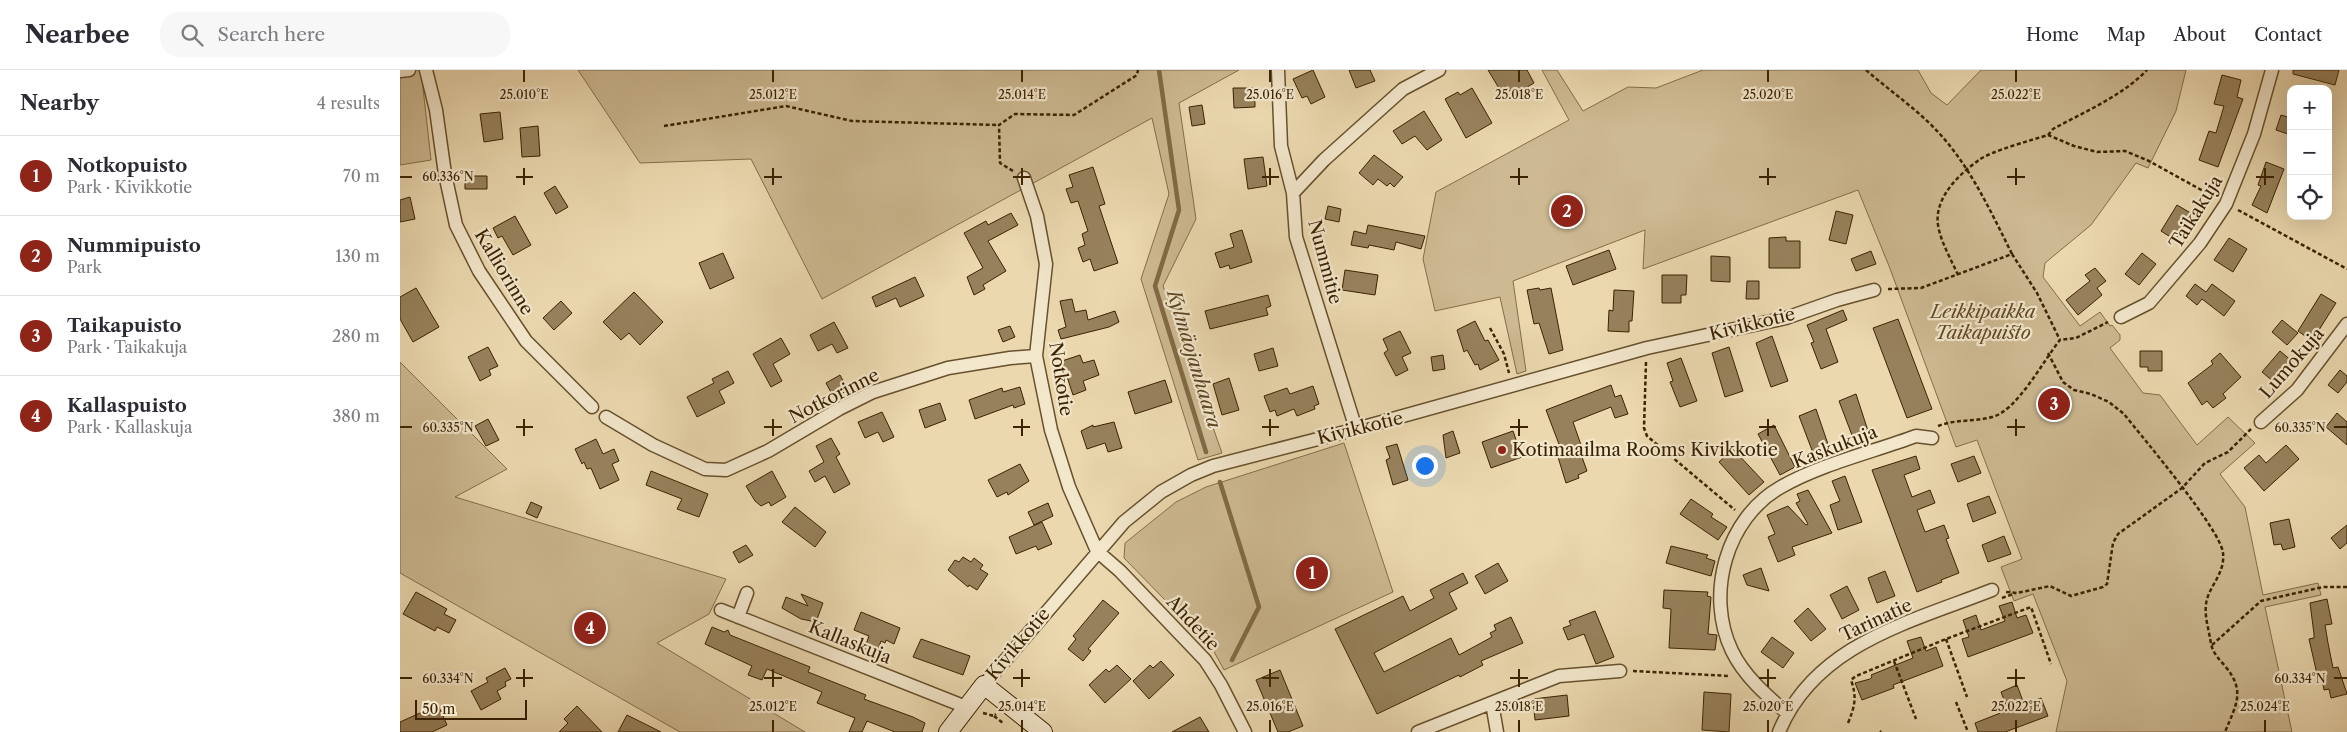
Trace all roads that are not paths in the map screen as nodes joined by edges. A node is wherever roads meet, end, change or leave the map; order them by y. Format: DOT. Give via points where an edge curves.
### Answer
graph roads {
  1 [pos="409,70"];
  2 [pos="426,70"];
  3 [pos="1278,70"];
  4 [pos="1438,70"];
  5 [pos="2272,70"];
  6 [pos="400,71"];
  7 [pos="1024,178"];
  8 [pos="1293,194"];
  9 [pos="1874,290"];
  10 [pos="2121,317"];
  11 [pos="2347,324"];
  12 [pos="1036,356"];
  13 [pos="592,407"];
  14 [pos="606,417"];
  15 [pos="2261,422"];
  16 [pos="1356,429"];
  17 [pos="1932,438"];
  18 [pos="1097,551"];
  19 [pos="747,594"];
  20 [pos="1995,595"];
  21 [pos="721,610"];
  22 [pos="738,617"];
  23 [pos="1620,671"];
  24 [pos="984,685"];
  25 [pos="1492,703"];
  26 [pos="971,711"];
  27 [pos="1787,713"];
  28 [pos="948,732"];
  29 [pos="1043,732"];
  30 [pos="1245,732"];
  31 [pos="1418,732"];
  32 [pos="1497,732"];
  33 [pos="1779,732"];
  1 -- 6 [label="street"];
  2 -- 13 [label="street, Kalliorinne" via="456,225 479,271 526,341"];
  3 -- 8 [label="street, Nummitie" via="1281,146"];
  4 -- 8 [label="street" via="1403,89 1324,160"];
  5 -- 10 [label="street, Taikakuja" via="2254,134 2226,204 2200,243 2149,303"];
  7 -- 12 [label="street, Notkotie" via="1037,216 1046,264"];
  8 -- 16 [label="street, Nummitie" via="1296,237"];
  9 -- 16 [label="street, Kivikkotie" via="1786,318 1646,348"];
  11 -- 15 [label="street, Lumokuja" via="2297,390"];
  12 -- 14 [label="street, Notkorinne" via="948,368 880,390 839,409 768,451 726,470 705,469 653,445"];
  12 -- 18 [label="street, Notkotie" via="1051,430 1069,487"];
  16 -- 18 [label="street, Kivikkotie" via="1213,466 1191,475 1161,492 1124,522"];
  17 -- 27 [label="street, Kaskukuja" via="1916,436 1780,488 1746,519 1729,551 1724,563 1720,606 1728,640 1749,678"];
  18 -- 24 [label="street, Kivikkotie"];
  18 -- 30 [label="street, Ahdetie" via="1205,660"];
  19 -- 22 [label="street"];
  20 -- 27 [label="street, Tarinatie" via="1884,632 1856,646 1834,660"];
  21 -- 22 [label="street, Kallaskuja"];
  22 -- 26 [label="street, Kallaskuja"];
  23 -- 25 [label="street" via="1559,676"];
  24 -- 26 [label="street, Kivikkotie"];
  24 -- 29 [label="street"];
  25 -- 31 [label="street"];
  25 -- 32 [label="street"];
  26 -- 28 [label="street, Kivikkotie"];
  27 -- 33 [label="street, Tarinatie"];
}
